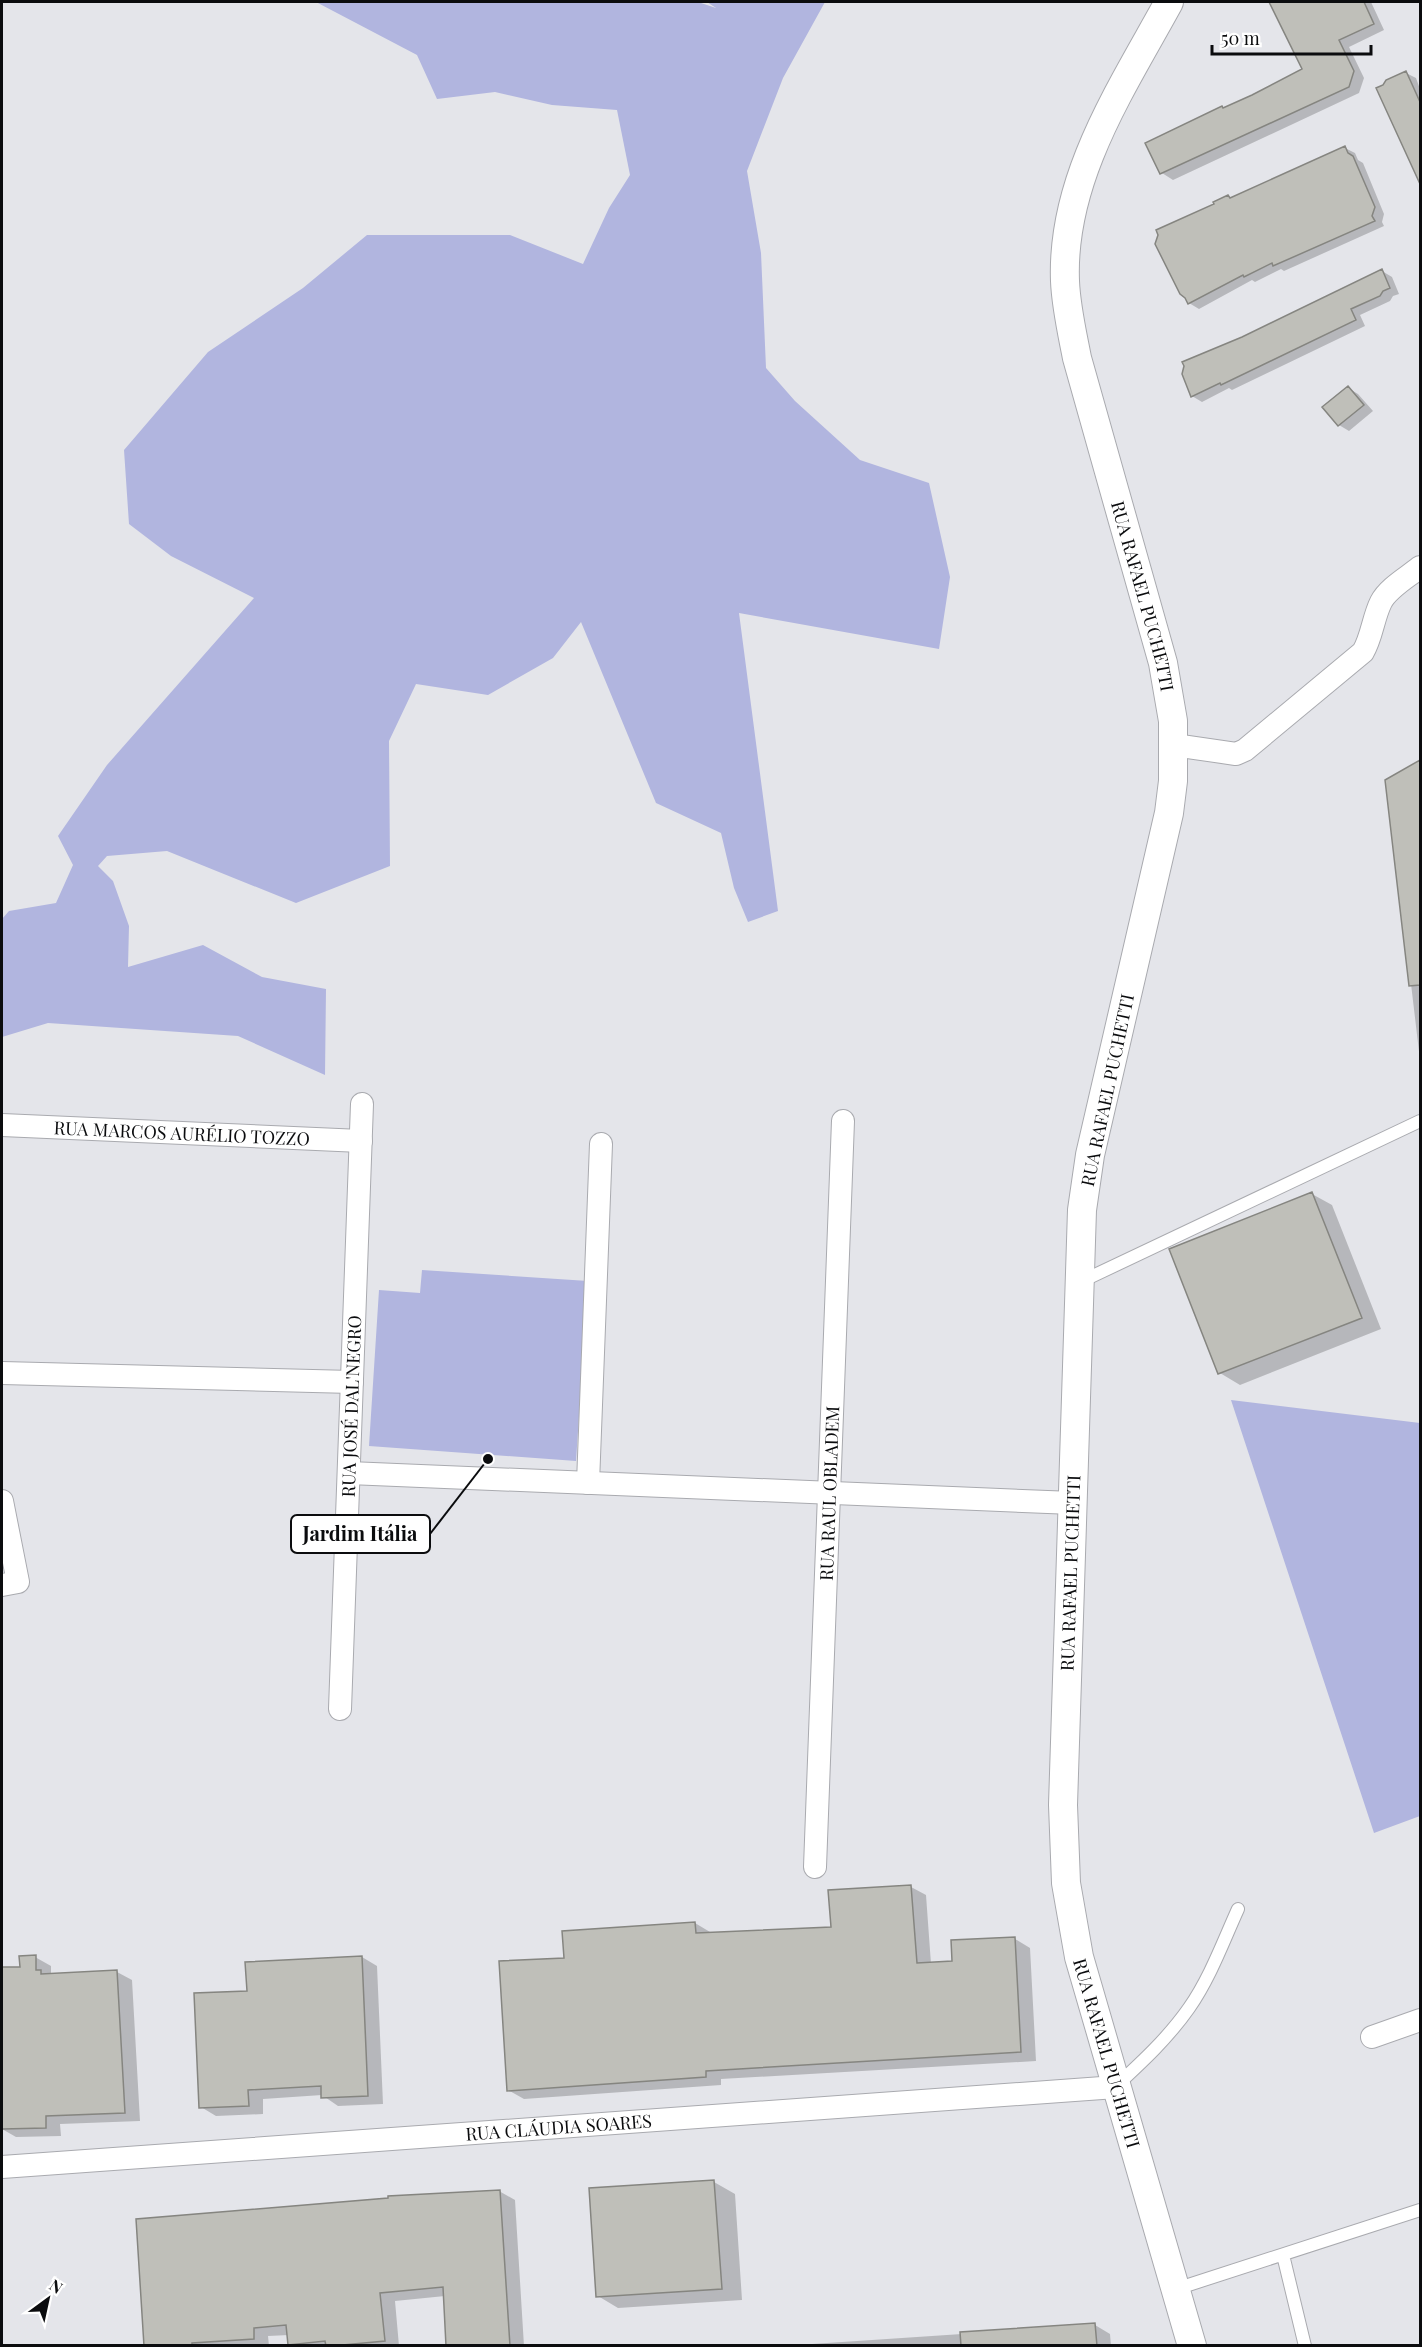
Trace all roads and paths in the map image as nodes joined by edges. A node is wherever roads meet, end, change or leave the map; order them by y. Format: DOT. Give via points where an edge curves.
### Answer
graph roads {
  1 [pos="1169,2"];
  2 [pos="1420,567"];
  3 [pos="1174,746"];
  4 [pos="362,1104"];
  5 [pos="843,1121"];
  6 [pos="1420,1121"];
  7 [pos="2,1125"];
  8 [pos="361,1141"];
  9 [pos="601,1144"];
  10 [pos="1079,1283"];
  11 [pos="2,1373"];
  12 [pos="352,1382"];
  13 [pos="349,1473"];
  14 [pos="588,1483"];
  15 [pos="829,1493"];
  16 [pos="2,1501"];
  17 [pos="1073,1503"];
  18 [pos="2,1585"];
  19 [pos="340,1709"];
  20 [pos="815,1867"];
  21 [pos="1238,1909"];
  22 [pos="1420,2020"];
  23 [pos="1372,2037"];
  24 [pos="1116,2087"];
  25 [pos="2,2167"];
  26 [pos="1420,2210"];
  27 [pos="1283,2255"];
  28 [pos="1176,2289"];
  29 [pos="1192,2346"];
  30 [pos="1305,2346"];
  1 -- 3 [label="street, RUA RAFAEL PUCHETTI" via="1083,168 1068,233 1065,279 1077,358 1163,663"];
  2 -- 3 [label="street" via="1381,602 1363,652 1245,750 1236,754"];
  3 -- 10 [label="street, RUA RAFAEL PUCHETTI" via="1166,831 1085,1182"];
  4 -- 8 [label="street, RUA JOSÉ DAL'NEGRO"];
  5 -- 15 [label="street, RUA RAUL OBLADEM"];
  6 -- 10 [label="lane"];
  7 -- 8 [label="street, RUA MARCOS AURÉLIO TOZZO"];
  8 -- 12 [label="street, RUA JOSÉ DAL'NEGRO"];
  9 -- 14 [label="street"];
  10 -- 17 [label="street, RUA RAFAEL PUCHETTI"];
  11 -- 12 [label="street"];
  12 -- 13 [label="street, RUA JOSÉ DAL'NEGRO"];
  13 -- 14 [label="street"];
  13 -- 19 [label="street, RUA JOSÉ DAL'NEGRO"];
  14 -- 15 [label="street"];
  15 -- 17 [label="street"];
  15 -- 20 [label="street, RUA RAUL OBLADEM"];
  16 -- 18 [label="street" via="18,1582"];
  17 -- 24 [label="street, RUA RAFAEL PUCHETTI" via="1063,1805 1066,1873 1079,1957"];
  21 -- 24 [label="lane" via="1189,2007 1156,2049"];
  22 -- 23 [label="street"];
  24 -- 25 [label="street, RUA CLÁUDIA SOARES"];
  24 -- 28 [label="street, RUA RAFAEL PUCHETTI"];
  26 -- 27 [label="lane"];
  27 -- 28 [label="lane"];
  27 -- 30 [label="lane"];
  28 -- 29 [label="street, RUA RAFAEL PUCHETTI"];
}
